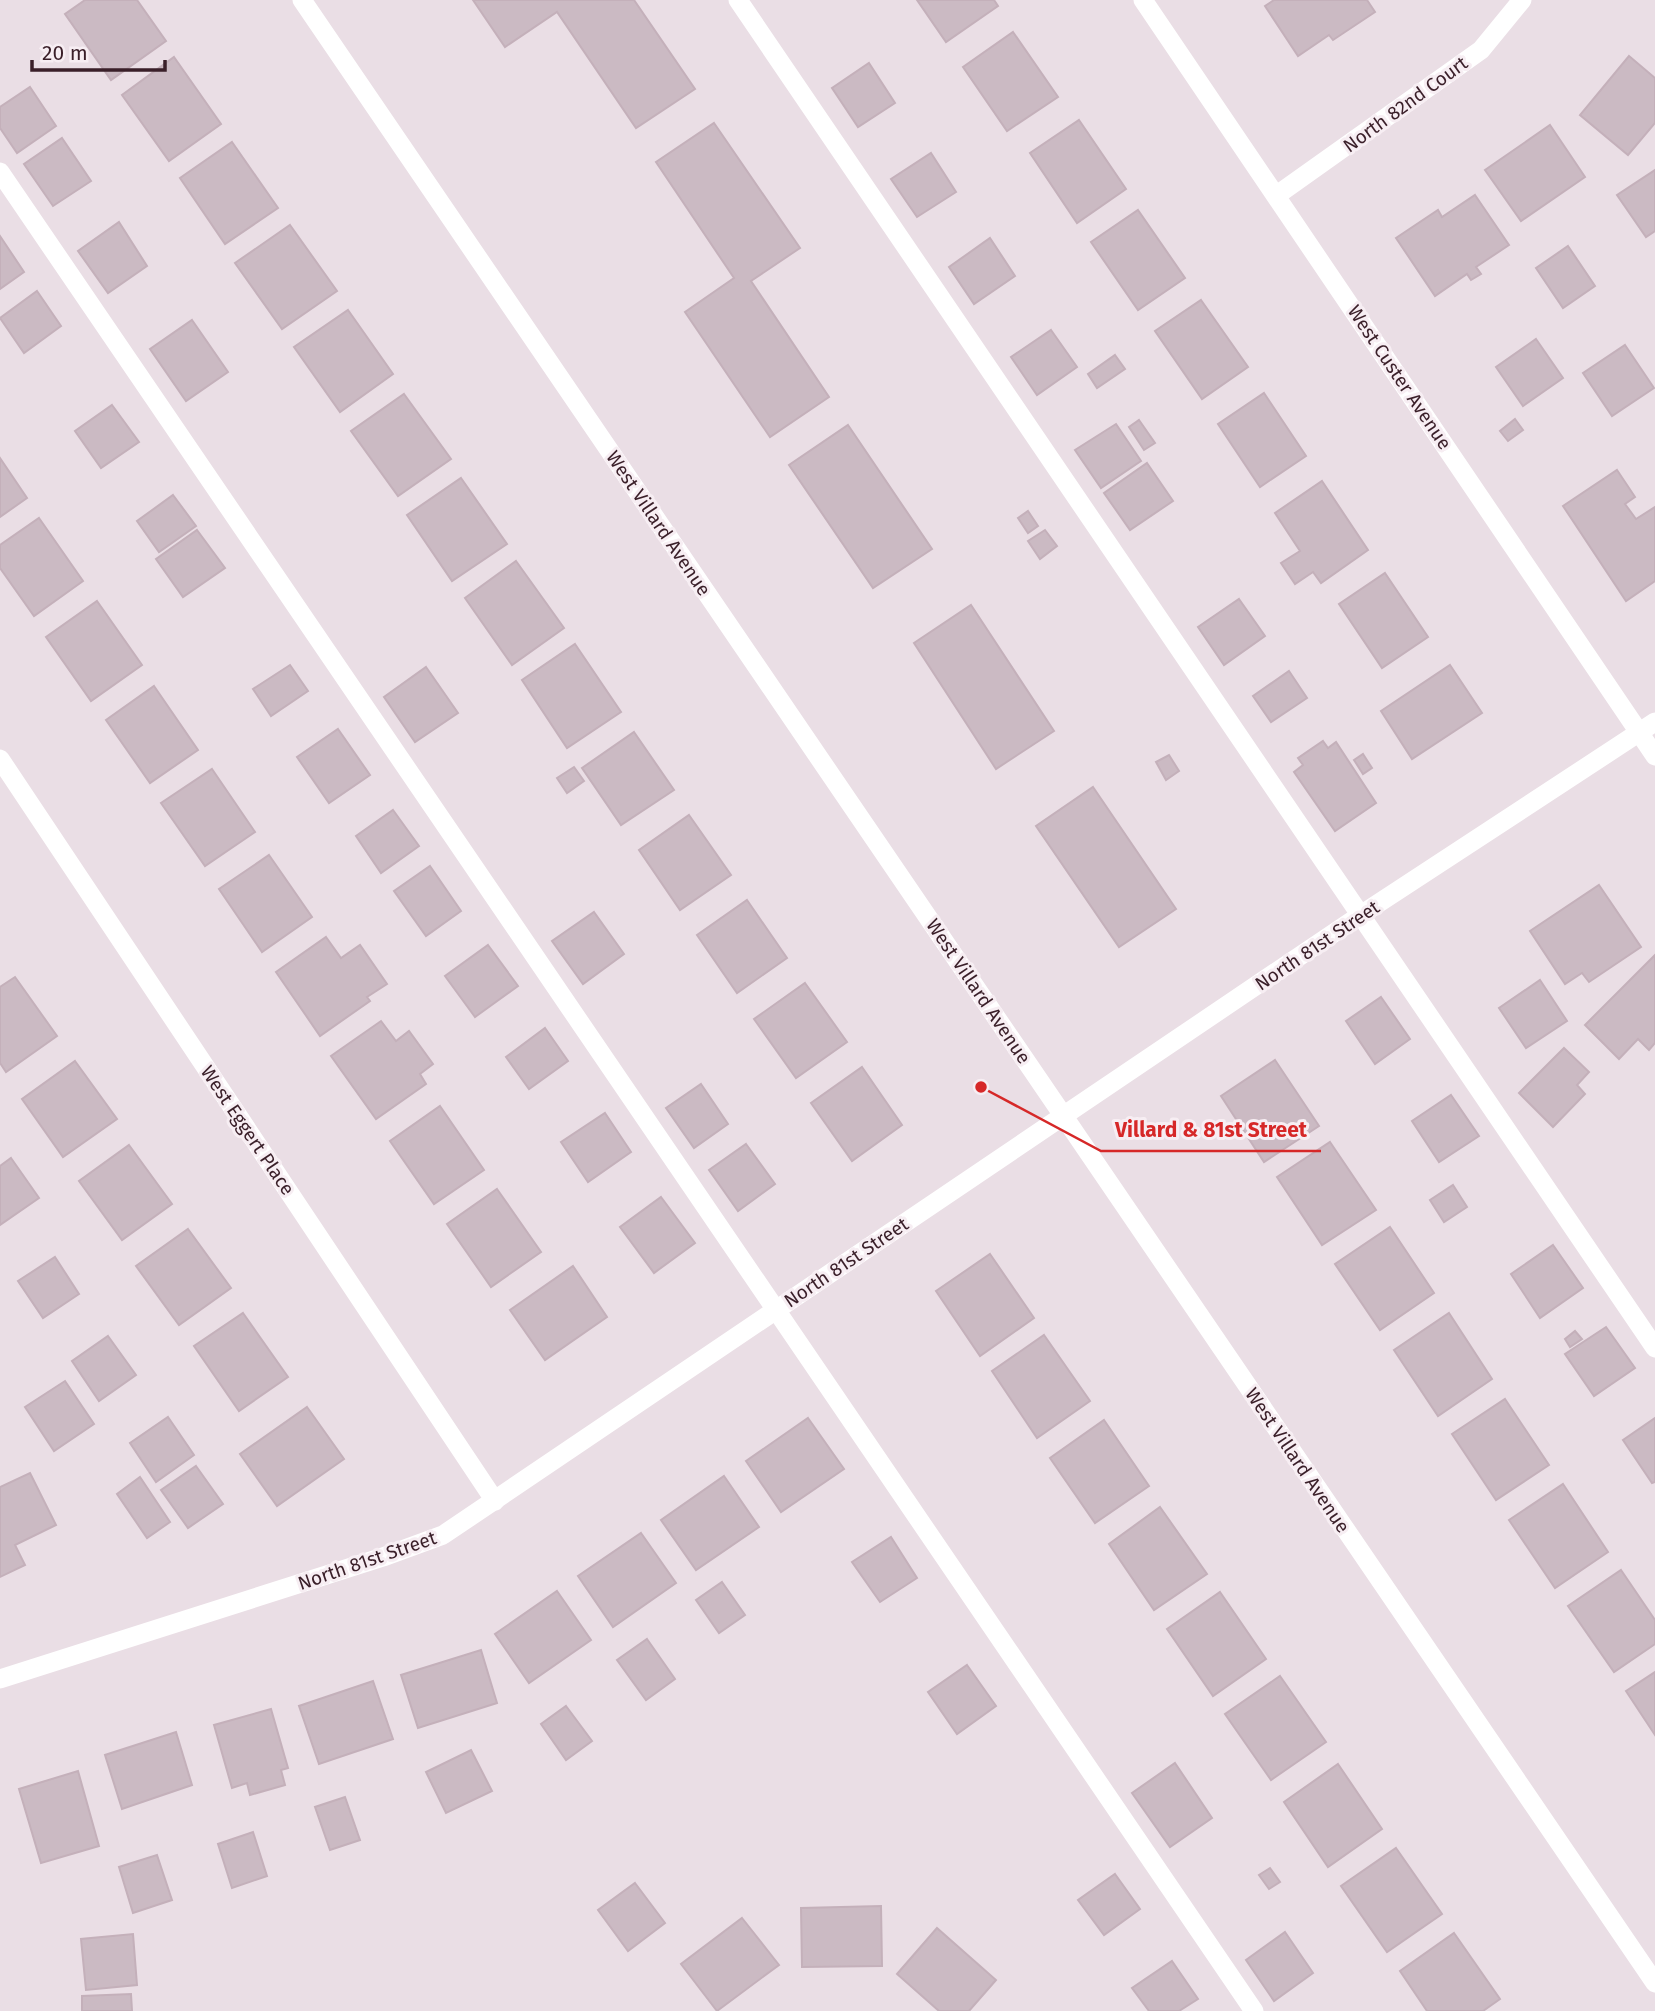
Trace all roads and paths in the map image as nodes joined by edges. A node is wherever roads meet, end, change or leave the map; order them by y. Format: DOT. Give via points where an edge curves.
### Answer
graph roads {
  1 [pos="302,0"];
  2 [pos="738,0"];
  3 [pos="1143,0"];
  4 [pos="1522,0"];
  5 [pos="0,172"];
  6 [pos="1277,195"];
  7 [pos="1647,728"];
  8 [pos="1655,756"];
  9 [pos="0,759"];
  10 [pos="1362,914"];
  11 [pos="1063,1116"];
  12 [pos="775,1310"];
  13 [pos="1655,1348"];
  14 [pos="495,1501"];
  15 [pos="0,1679"];
  16 [pos="1655,1983"];
  17 [pos="1254,2011"];
  1 -- 11 [label="street, West Villard Avenue"];
  2 -- 10 [label="street"];
  3 -- 6 [label="street, West Custer Avenue"];
  4 -- 6 [label="street, North 82nd Court" via="1480,50"];
  5 -- 12 [label="street"];
  6 -- 7 [label="street, West Custer Avenue"];
  7 -- 8 [label="street, West Custer Avenue"];
  7 -- 10 [label="street, North 81st Street"];
  9 -- 14 [label="street, West Eggert Place"];
  10 -- 11 [label="street, North 81st Street"];
  10 -- 13 [label="street"];
  11 -- 12 [label="street, North 81st Street"];
  11 -- 16 [label="street, West Villard Avenue"];
  12 -- 14 [label="street, North 81st Street"];
  12 -- 17 [label="street"];
  14 -- 15 [label="street, North 81st Street" via="443,1535 411,1548"];
}
